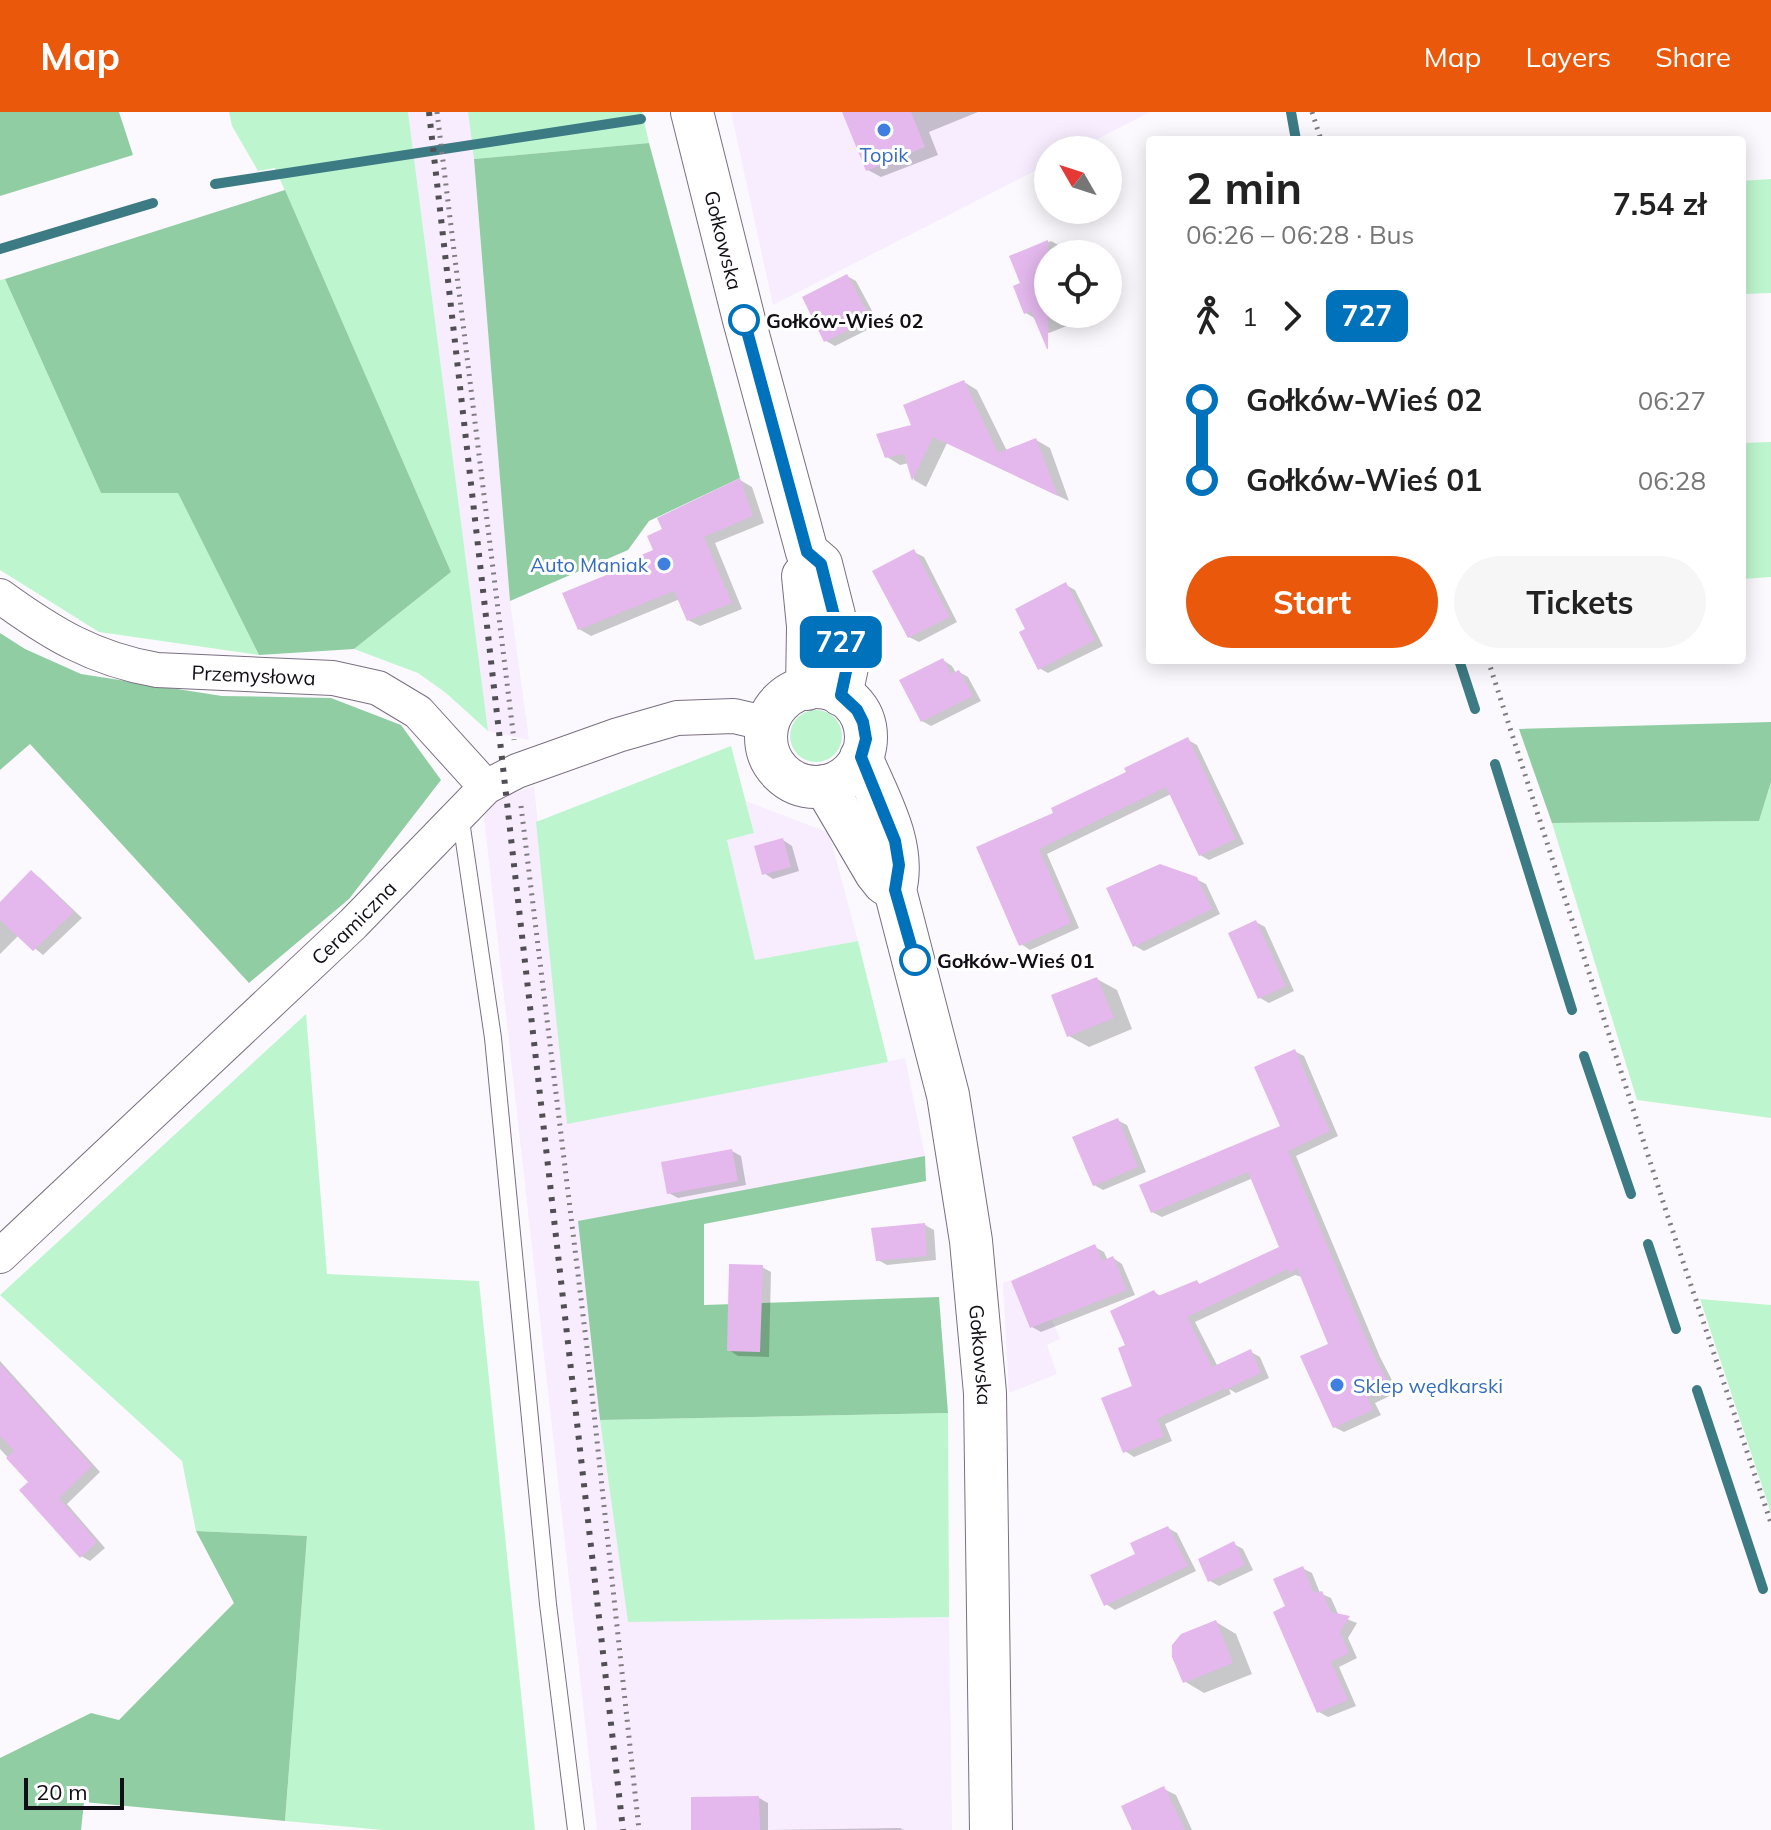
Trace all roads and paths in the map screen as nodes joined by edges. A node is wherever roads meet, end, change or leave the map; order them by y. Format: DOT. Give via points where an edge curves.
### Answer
graph roads {
  1 [pos="437,112"];
  2 [pos="692,112"];
  3 [pos="1312,112"];
  4 [pos="1320,136"];
  5 [pos="0,596"];
  6 [pos="1489,664"];
  7 [pos="824,692"];
  8 [pos="768,724"];
  9 [pos="861,757"];
  10 [pos="517,771"];
  11 [pos="825,786"];
  12 [pos="486,787"];
  13 [pos="459,812"];
  14 [pos="895,890"];
  15 [pos="0,1256"];
  16 [pos="1771,1523"];
  17 [pos="576,1830"];
  18 [pos="639,1830"];
  19 [pos="991,1830"];
  1 -- 10 [label="path"];
  2 -- 7 [label="street, Gołkowska" via="807,552 802,564 808,626"];
  3 -- 4 [label="path"];
  5 -- 12 [label="street, Przemysłowa" via="68,642 128,665 333,678 378,688 418,712"];
  6 -- 16 [label="path"];
  7 -- 8 [label="street" via="786,697"];
  7 -- 9 [label="street" via="857,710 866,739"];
  8 -- 10 [label="street, Ceramiczna" via="734,716 677,718"];
  8 -- 11 [label="street" via="766,741 779,771 792,781"];
  9 -- 11 [label="street" via="854,770"];
  9 -- 14 [label="street, Gołkowska" via="895,841"];
  10 -- 12 [label="street, Ceramiczna"];
  10 -- 18 [label="path"];
  11 -- 14 [label="street, Gołkowska" via="876,873"];
  12 -- 13 [label="street, Ceramiczna"];
  13 -- 15 [label="street, Ceramiczna" via="353,924"];
  13 -- 17 [label="lane" via="493,1038 548,1604"];
  14 -- 19 [label="street, Gołkowska" via="948,1095 971,1241 985,1393"];
}
